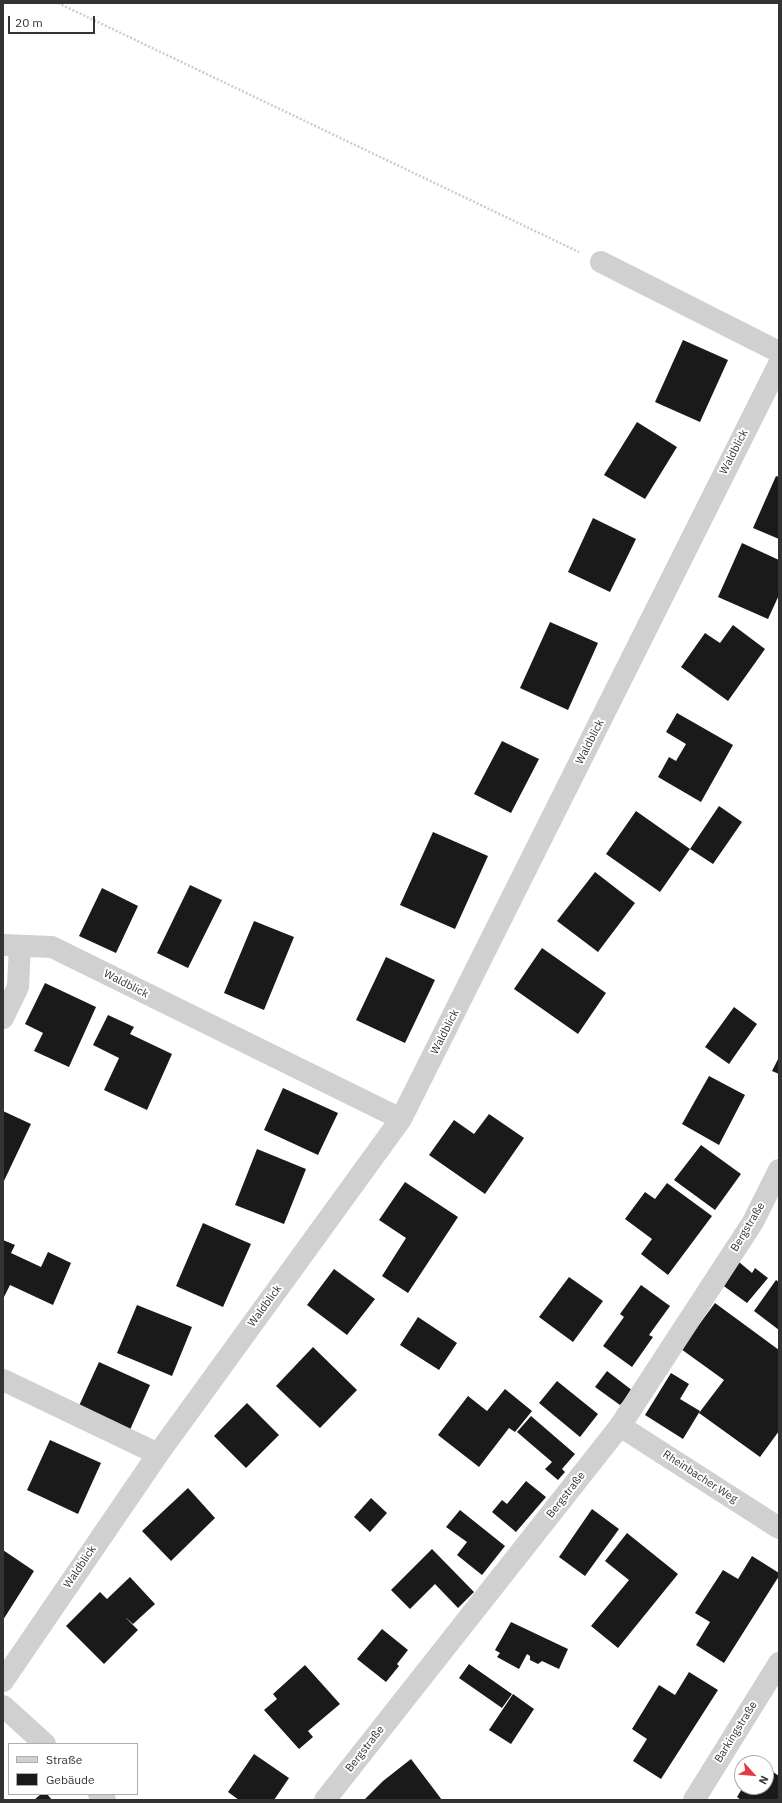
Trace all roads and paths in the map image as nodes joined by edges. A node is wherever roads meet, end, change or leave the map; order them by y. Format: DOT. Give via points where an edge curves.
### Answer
graph roads {
  1 [pos="58,3"];
  2 [pos="601,262"];
  3 [pos="779,352"];
  4 [pos="779,364"];
  5 [pos="12,945"];
  6 [pos="3,1018"];
  7 [pos="401,1119"];
  8 [pos="779,1170"];
  9 [pos="3,1380"];
  10 [pos="620,1426"];
  11 [pos="158,1454"];
  12 [pos="779,1528"];
  13 [pos="779,1663"];
  14 [pos="3,1681"];
  15 [pos="3,1706"];
  16 [pos="44,1743"];
  17 [pos="325,1800"];
  18 [pos="694,1800"];
  1 -- 2 [label="path"];
  2 -- 3 [label="street"];
  4 -- 7 [label="street, Waldblick"];
  5 -- 6 [label="street, Waldblick" via="18,987"];
  5 -- 7 [label="street, Waldblick" via="52,947"];
  7 -- 11 [label="street, Waldblick"];
  8 -- 10 [label="street, Bergstraße" via="753,1222"];
  9 -- 11 [label="street"];
  10 -- 12 [label="street, Rheinbacher Weg"];
  10 -- 17 [label="street, Bergstraße"];
  11 -- 14 [label="street, Waldblick"];
  13 -- 18 [label="street, Barkingstraße"];
  15 -- 16 [label="street"];
}
